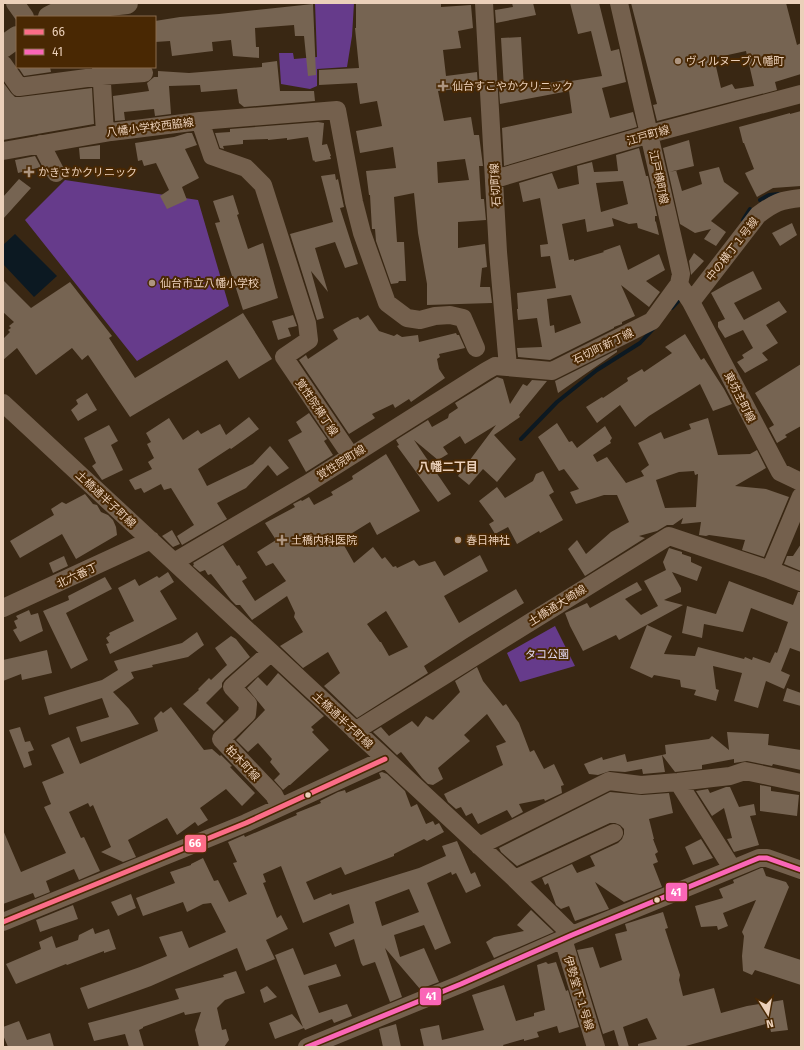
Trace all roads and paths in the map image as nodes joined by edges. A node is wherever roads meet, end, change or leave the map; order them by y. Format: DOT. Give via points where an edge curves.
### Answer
graph roads {
  1 [pos="14,3"];
  2 [pos="127,3"];
  3 [pos="484,3"];
  4 [pos="619,3"];
  5 [pos="94,12"];
  6 [pos="24,16"];
  7 [pos="51,16"];
  8 [pos="16,39"];
  9 [pos="3,47"];
  10 [pos="3,64"];
  11 [pos="101,72"];
  12 [pos="144,73"];
  13 [pos="801,94"];
  14 [pos="200,121"];
  15 [pos="105,133"];
  16 [pos="650,134"];
  17 [pos="41,144"];
  18 [pos="3,151"];
  19 [pos="56,173"];
  20 [pos="495,179"];
  21 [pos="801,198"];
  22 [pos="685,294"];
  23 [pos="476,348"];
  24 [pos="284,357"];
  25 [pos="508,367"];
  26 [pos="3,403"];
  27 [pos="351,456"];
  28 [pos="801,482"];
  29 [pos="801,496"];
  30 [pos="151,540"];
  31 [pos="174,562"];
  32 [pos="770,570"];
  33 [pos="801,582"];
  34 [pos="3,608"];
  35 [pos="270,653"];
  36 [pos="355,731"];
  37 [pos="385,759"];
  38 [pos="678,782"];
  39 [pos="801,783"];
  40 [pos="280,807"];
  41 [pos="614,833"];
  42 [pos="479,846"];
  43 [pos="732,868"];
  44 [pos="801,870"];
  45 [pos="515,880"];
  46 [pos="3,922"];
  47 [pos="567,937"];
  48 [pos="307,1047"];
  49 [pos="596,1047"];
  1 -- 6 [label="street"];
  2 -- 5 [label="main road"];
  3 -- 20 [label="street, 石切町線"];
  4 -- 16 [label="street, 江戸横町線"];
  5 -- 7 [label="main road" via="65,10"];
  8 -- 9 [label="main road"];
  10 -- 11 [label="street" via="19,87"];
  11 -- 12 [label="street"];
  11 -- 15 [label="street"];
  13 -- 16 [label="street, 江戸町線"];
  14 -- 15 [label="street, 八幡小学校西脇線"];
  14 -- 23 [label="street" via="337,110 354,202 386,303 407,318 420,320 450,315 463,318"];
  14 -- 24 [label="street, 八幡小学校西脇線" via="212,156 246,168 263,185 309,340"];
  15 -- 17 [label="street, 八幡小学校西脇線"];
  16 -- 20 [label="street, 江戸町線"];
  16 -- 22 [label="street, 江戸横町線"];
  17 -- 18 [label="street, 八幡小学校西脇線"];
  17 -- 19 [label="street"];
  20 -- 25 [label="street, 石切町線"];
  21 -- 22 [label="street, 中の横丁１号線" via="772,205 758,215"];
  22 -- 25 [label="street, 石切町新丁線" via="652,321 552,371"];
  22 -- 28 [label="street, 東坊主町線" via="780,472"];
  24 -- 27 [label="street, 覚性院横丁線"];
  25 -- 27 [label="street, 覚性院町線" via="495,366 486,371"];
  26 -- 30 [label="street, 土橋通半子町線"];
  27 -- 31 [label="street, 覚性院町線"];
  29 -- 32 [label="street"];
  30 -- 31 [label="street, 土橋通半子町線"];
  30 -- 34 [label="street, 北六番丁"];
  31 -- 35 [label="street, 土橋通半子町線"];
  32 -- 33 [label="street"];
  32 -- 36 [label="street, 土橋通大崎線" via="669,536"];
  35 -- 36 [label="street, 土橋通半子町線"];
  35 -- 40 [label="street, 柏木町線" via="232,687 248,704 247,714 221,739 274,795"];
  36 -- 37 [label="street, 土橋通半子町線"];
  37 -- 40 [label="street"];
  37 -- 42 [label="street, 土橋通半子町線"];
  38 -- 39 [label="street" via="730,776 745,771"];
  38 -- 42 [label="street" via="642,786 609,781"];
  38 -- 43 [label="street"];
  40 -- 46 [label="street"];
  41 -- 45 [label="street"];
  42 -- 45 [label="street, 土橋通半子町線"];
  43 -- 44 [label="street" via="759,858 767,858"];
  43 -- 47 [label="street"];
  45 -- 47 [label="street, 土橋通半子町線"];
  47 -- 48 [label="street" via="454,987"];
  47 -- 49 [label="street, 伊勢堂下１号線"];
}
